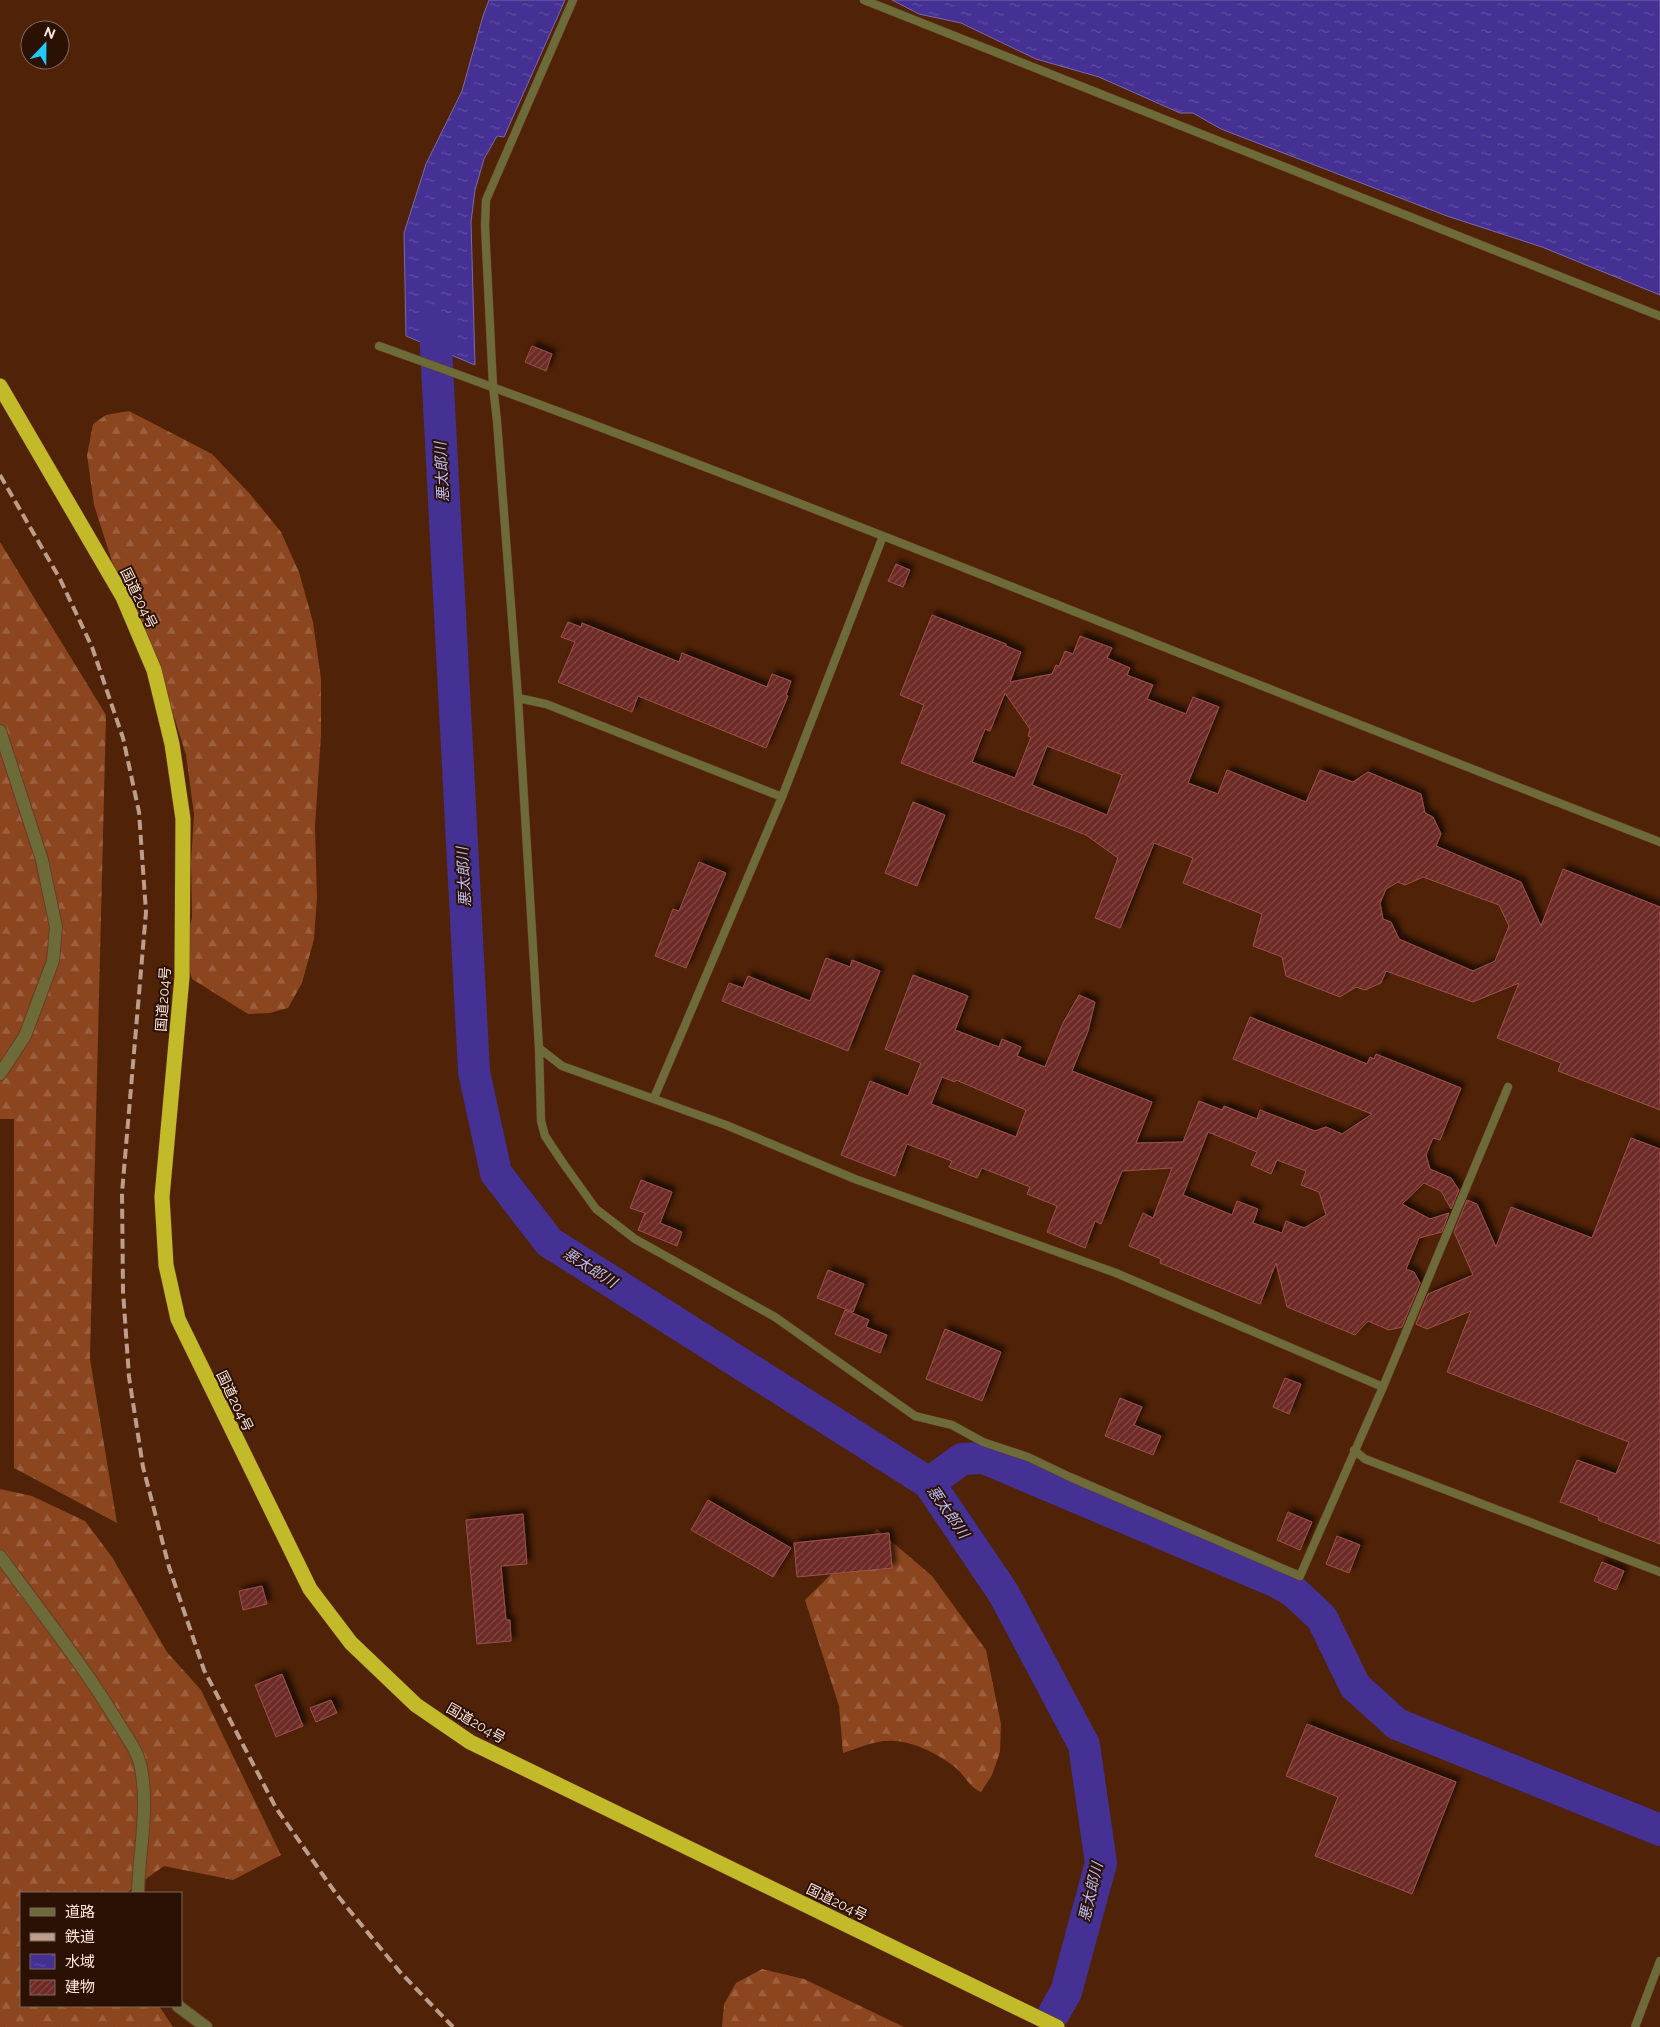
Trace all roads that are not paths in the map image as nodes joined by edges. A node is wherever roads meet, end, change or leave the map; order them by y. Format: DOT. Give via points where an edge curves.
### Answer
graph roads {
  1 [pos="573,0"];
  2 [pos="864,0"];
  3 [pos="1660,316"];
  4 [pos="379,346"];
  5 [pos="0,386"];
  6 [pos="493,386"];
  7 [pos="883,536"];
  8 [pos="518,698"];
  9 [pos="0,731"];
  10 [pos="782,797"];
  11 [pos="1660,842"];
  12 [pos="539,1048"];
  13 [pos="0,1074"];
  14 [pos="1508,1087"];
  15 [pos="654,1098"];
  16 [pos="1383,1388"];
  17 [pos="1354,1450"];
  18 [pos="0,1556"];
  19 [pos="1660,1572"];
  20 [pos="138,1892"];
  21 [pos="1660,1961"];
  22 [pos="179,2007"];
  23 [pos="206,2027"];
  24 [pos="1057,2027"];
  25 [pos="1635,2027"];
  1 -- 6 [label="lane" via="486,200"];
  2 -- 3 [label="lane"];
  4 -- 6 [label="lane"];
  5 -- 24 [label="highway, 国道204号" via="123,597 154,670 172,744 182,819 182,977 162,1197 166,1265 178,1319 310,1589 351,1644 416,1705 470,1742"];
  6 -- 7 [label="lane"];
  6 -- 8 [label="lane"];
  7 -- 10 [label="lane"];
  7 -- 11 [label="lane"];
  8 -- 10 [label="lane" via="546,704"];
  8 -- 12 [label="lane"];
  9 -- 13 [label="street" via="42,860 56,927 53,961 25,1036"];
  10 -- 15 [label="lane"];
  12 -- 15 [label="lane" via="562,1066"];
  12 -- 17 [label="lane" via="541,1121 545,1136 596,1209 635,1239 775,1317 915,1416 952,1425 984,1442 1028,1457 1300,1576"];
  14 -- 16 [label="lane"];
  15 -- 16 [label="lane" via="855,1179 1116,1273"];
  16 -- 17 [label="lane"];
  17 -- 19 [label="lane" via="1375,1462"];
  18 -- 20 [label="street" via="104,1700 135,1751 145,1799"];
  21 -- 25 [label="lane"];
  22 -- 23 [label="street"];
}
